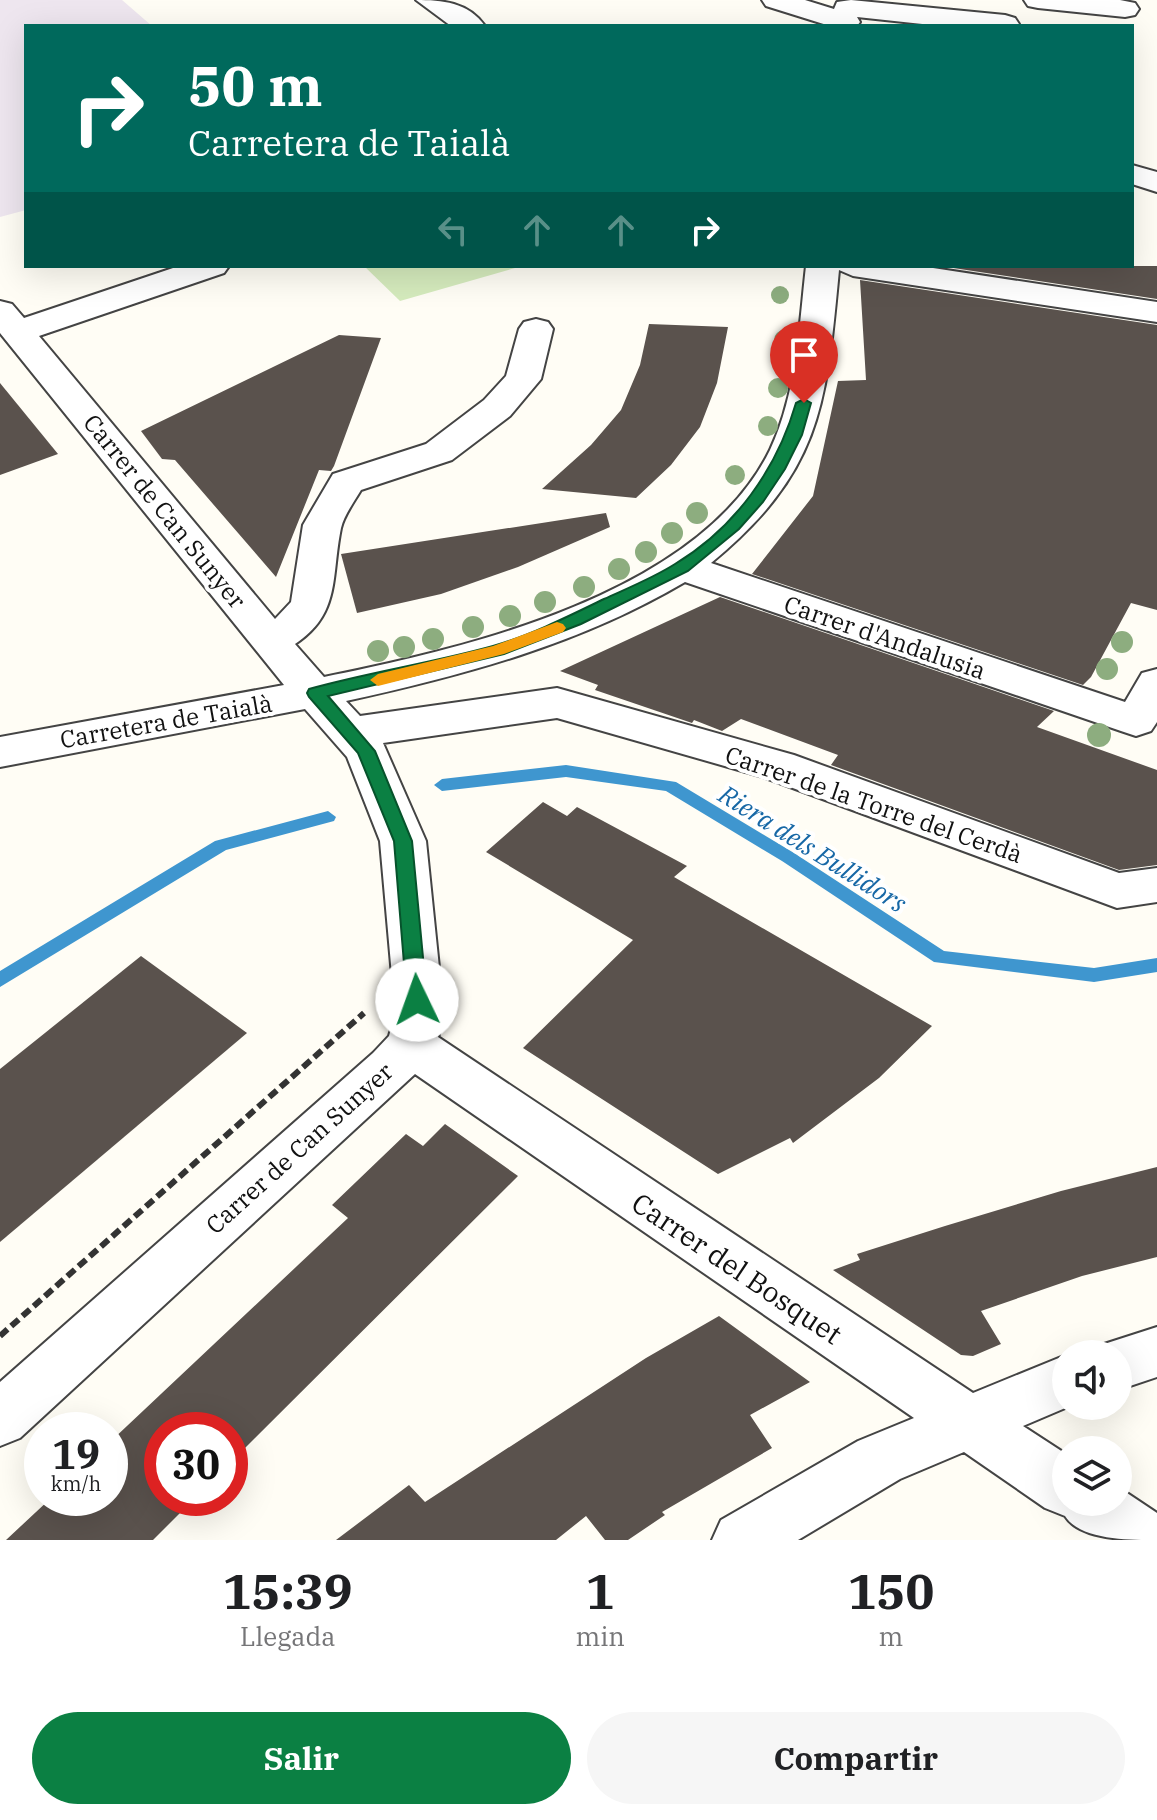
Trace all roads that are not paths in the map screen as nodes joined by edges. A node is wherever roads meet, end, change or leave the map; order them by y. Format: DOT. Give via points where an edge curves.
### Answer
graph roads {
  1 [pos="430,0"];
  2 [pos="776,0"];
  3 [pos="926,0"];
  4 [pos="982,0"];
  5 [pos="1038,0"];
  6 [pos="1125,9"];
  7 [pos="847,14"];
  8 [pos="468,24"];
  9 [pos="1005,24"];
  10 [pos="1134,175"];
  11 [pos="1157,182"];
  12 [pos="205,268"];
  13 [pos="823,268"];
  14 [pos="866,268"];
  15 [pos="1157,312"];
  16 [pos="9,322"];
  17 [pos="536,329"];
  18 [pos="682,567"];
  19 [pos="271,641"];
  20 [pos="1157,683"];
  21 [pos="316,693"];
  22 [pos="359,741"];
  23 [pos="0,752"];
  24 [pos="1157,885"];
  25 [pos="411,1045"];
  26 [pos="1157,1352"];
  27 [pos="1132,1360"];
  28 [pos="1052,1387"];
  29 [pos="0,1419"];
  30 [pos="965,1423"];
  31 [pos="1052,1479"];
  32 [pos="1110,1516"];
  33 [pos="742,1540"];
  34 [pos="1145,1540"];
  1 -- 8 [label="street"];
  2 -- 7 [label="street"];
  3 -- 4 [label="street" via="979,5"];
  5 -- 6 [label="street"];
  7 -- 9 [label="street"];
  10 -- 11 [label="street"];
  12 -- 16 [label="street"];
  13 -- 18 [label="street, Carretera de Taialà" via="811,367 795,435 757,499"];
  14 -- 15 [label="street"];
  16 -- 19 [label="street, Carrer de Can Sunyer"];
  17 -- 19 [label="street" via="523,379 497,408 439,452 346,482 322,525 311,603 297,624"];
  18 -- 20 [label="street, Carrer d'Andalusia" via="1136,721"];
  18 -- 21 [label="street, Carretera de Taialà" via="575,620 498,650"];
  19 -- 21 [label="street, Carrer de Can Sunyer"];
  21 -- 22 [label="street, Carrer de Can Sunyer"];
  21 -- 23 [label="street, Carretera de Taialà"];
  22 -- 24 [label="street, Carrer de la Torre del Cerdà" via="557,703 778,766 1117,891"];
  22 -- 25 [label="street, Carrer de Can Sunyer" via="403,841 417,987"];
  25 -- 29 [label="street, Carrer de Can Sunyer"];
  25 -- 30 [label="street, Carrer del Bosquet"];
  26 -- 27 [label="street"];
  28 -- 30 [label="street"];
  30 -- 31 [label="street, Carrer del Bosquet"];
  30 -- 33 [label="street" via="879,1460"];
  32 -- 34 [label="street"];
}
